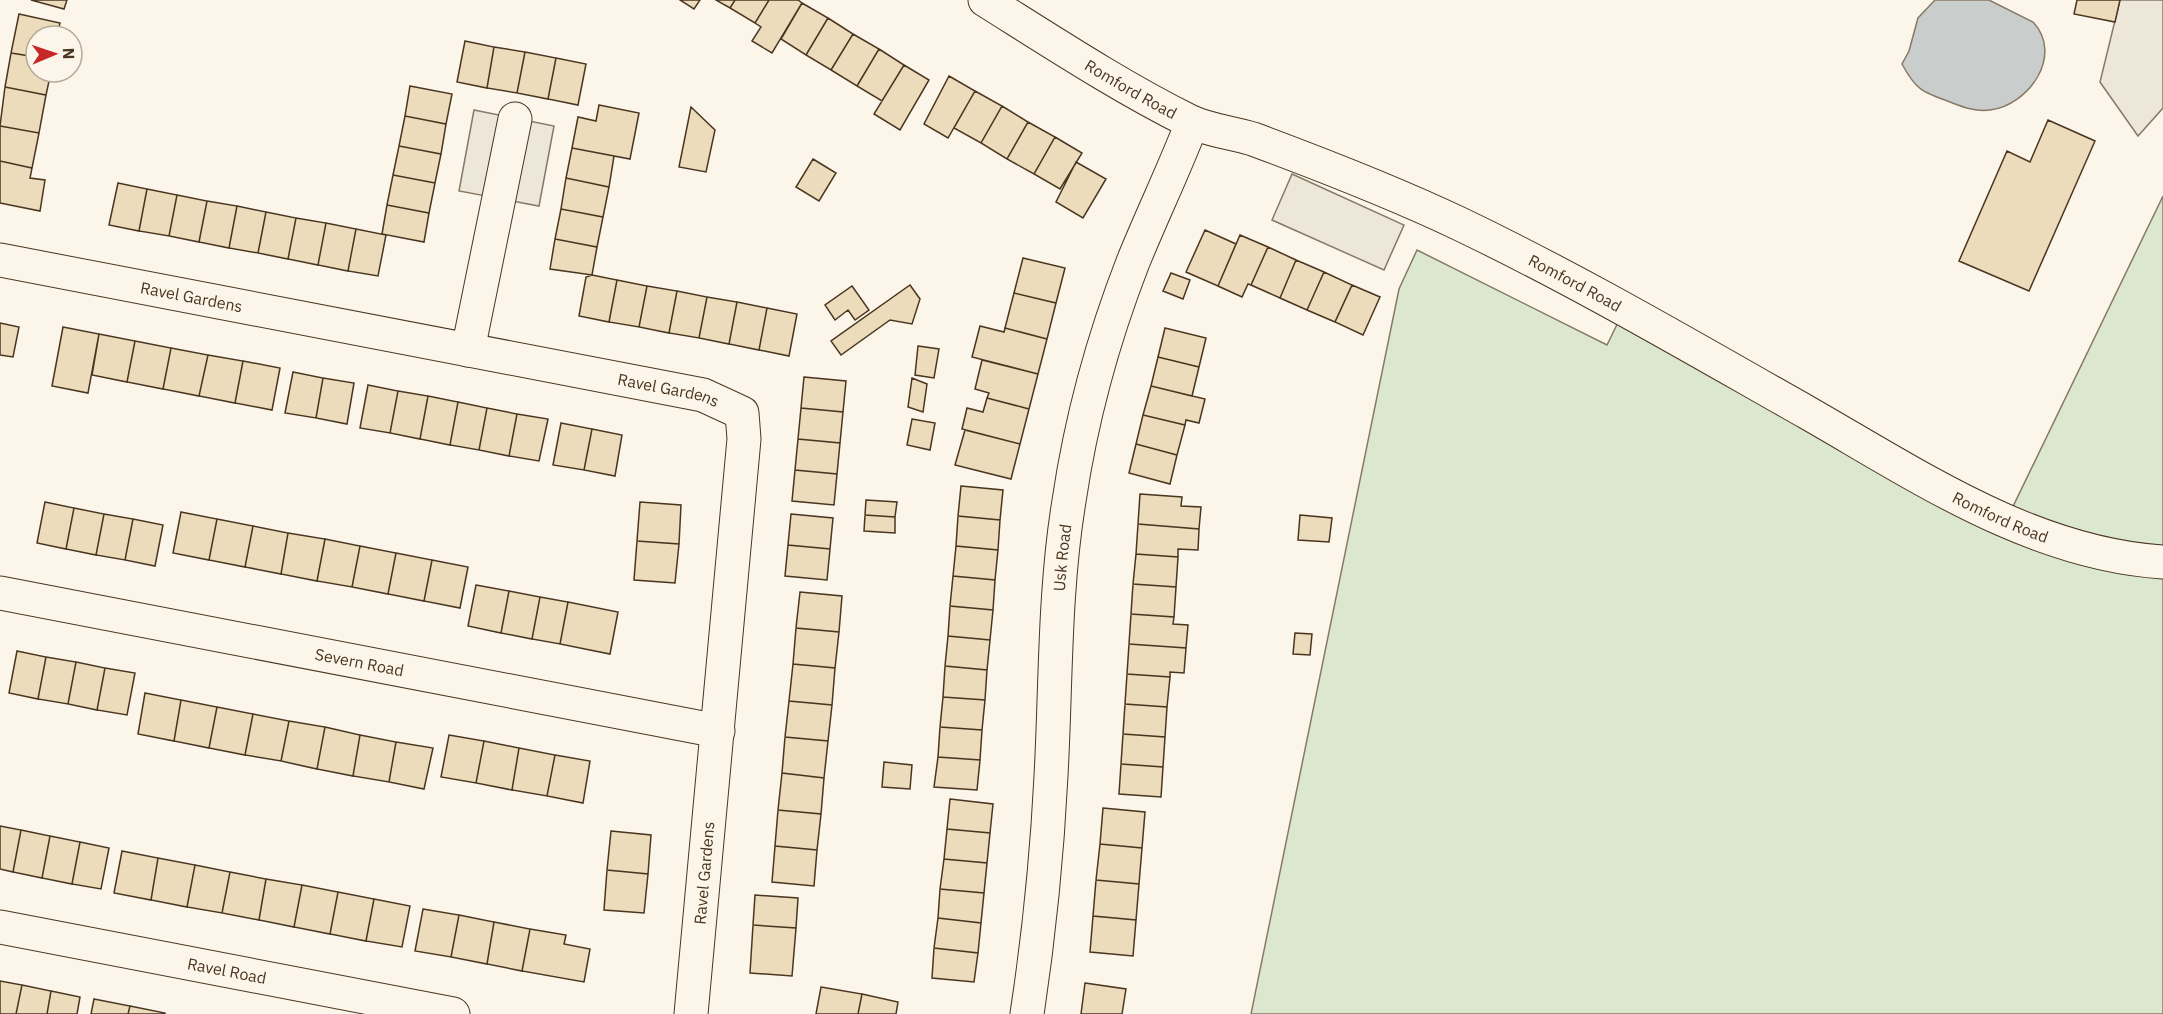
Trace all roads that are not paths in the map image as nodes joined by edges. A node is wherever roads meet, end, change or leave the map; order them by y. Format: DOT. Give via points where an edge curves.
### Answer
graph roads {
  1 [pos="985,0"];
  2 [pos="515,119"];
  3 [pos="1192,123"];
  4 [pos="0,260"];
  5 [pos="468,350"];
  6 [pos="2163,562"];
  7 [pos="0,593"];
  8 [pos="718,731"];
  9 [pos="0,927"];
  10 [pos="453,1014"];
  11 [pos="691,1014"];
  12 [pos="1027,1014"];
  1 -- 3 [label="street, Romford Road"];
  2 -- 5 [label="street"];
  3 -- 6 [label="street, Romford Road" via="1292,154 1459,224 1624,310 1902,467 2006,521 2073,547"];
  3 -- 12 [label="street, Usk Road" via="1107,333 1069,500 1059,568 1044,874"];
  4 -- 5 [label="street, Ravel Gardens"];
  5 -- 8 [label="street, Ravel Gardens" via="703,395 741,413 744,439"];
  7 -- 8 [label="street, Severn Road"];
  8 -- 11 [label="street, Ravel Gardens"];
  9 -- 10 [label="street, Ravel Road"];
}
